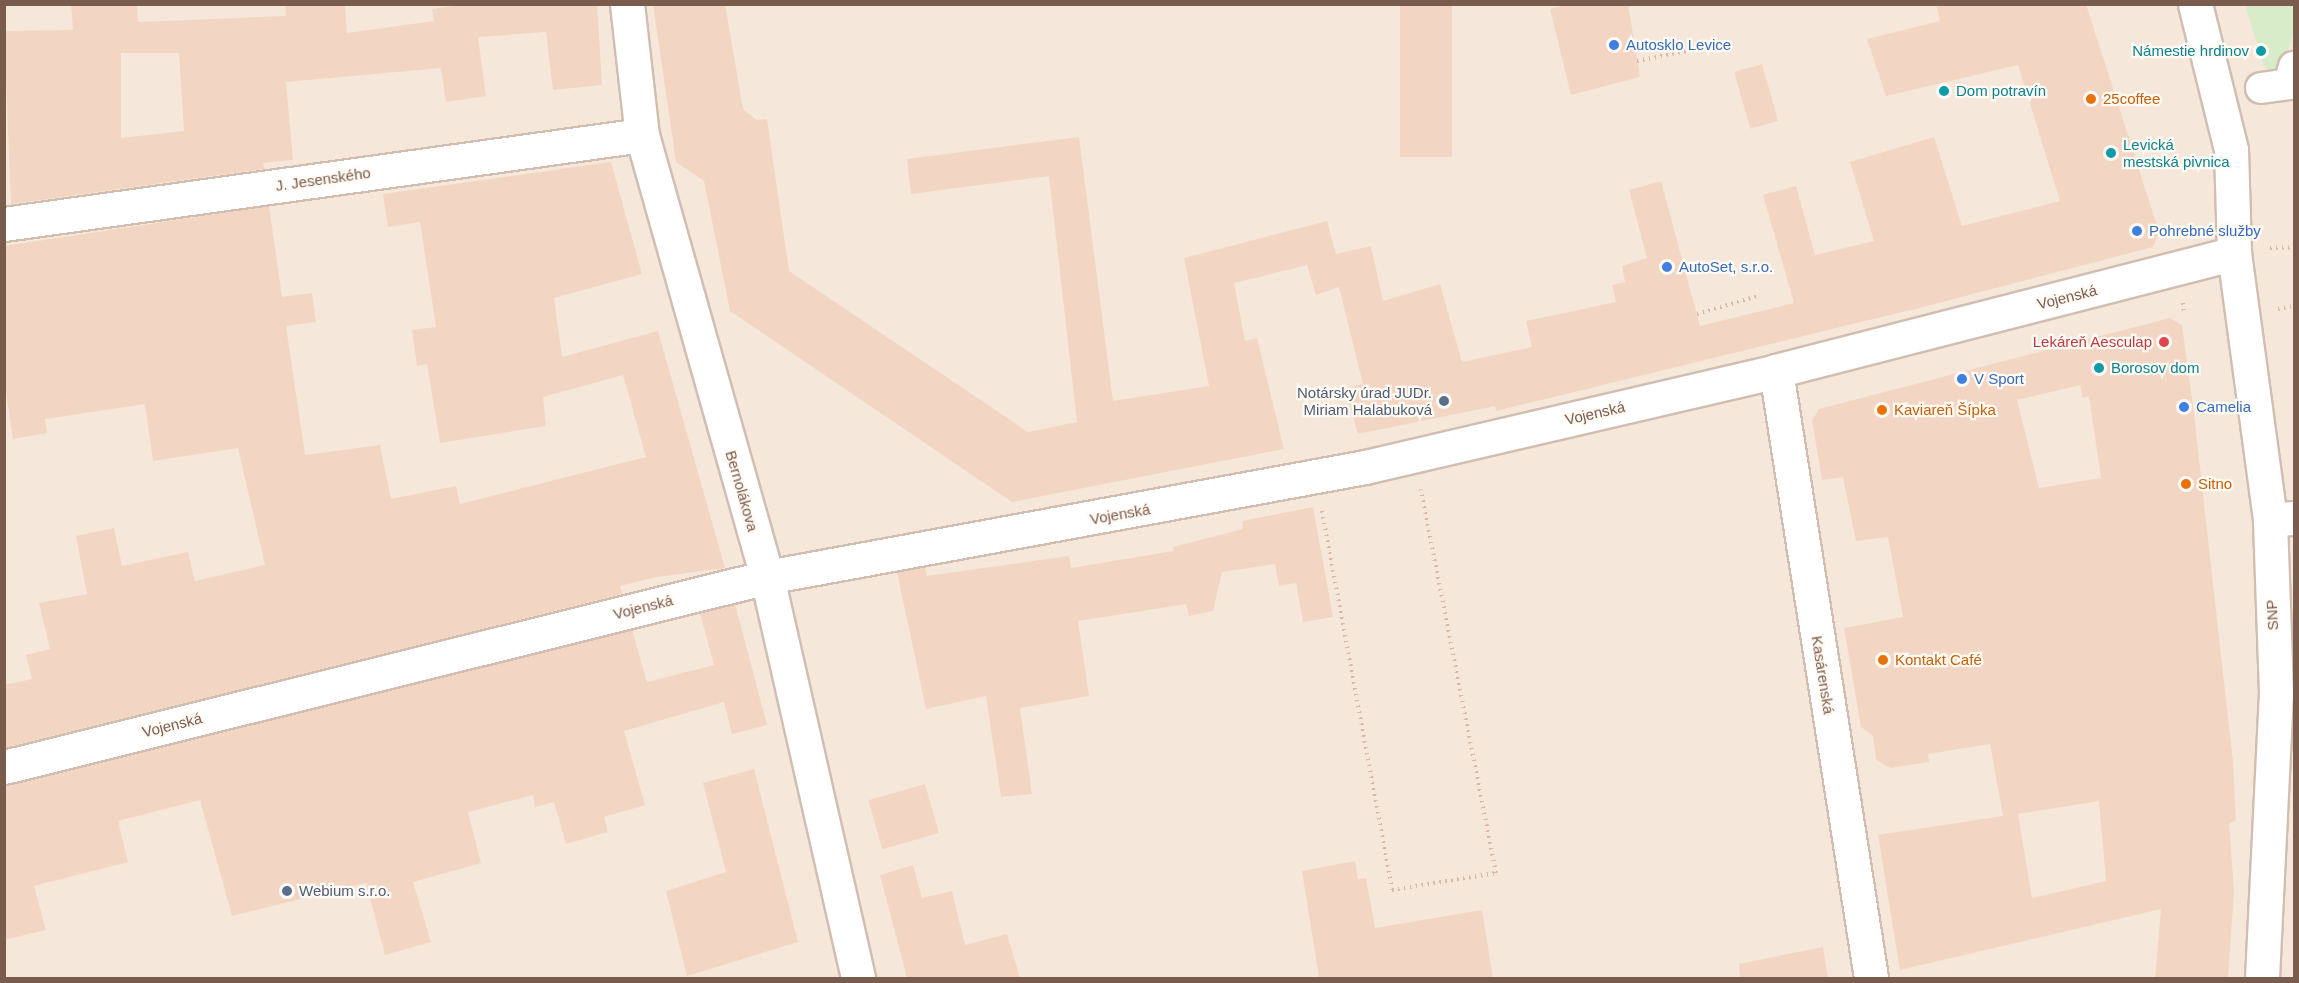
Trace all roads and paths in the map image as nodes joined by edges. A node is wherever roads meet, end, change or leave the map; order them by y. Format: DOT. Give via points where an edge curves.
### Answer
graph roads {
  1 [pos="627,4"];
  2 [pos="2195,4"];
  3 [pos="1687,51"];
  4 [pos="1637,61"];
  5 [pos="642,135"];
  6 [pos="4,224"];
  7 [pos="2295,247"];
  8 [pos="2270,248"];
  9 [pos="2234,253"];
  10 [pos="1758,296"];
  11 [pos="2295,306"];
  12 [pos="2277,309"];
  13 [pos="1697,314"];
  14 [pos="1776,371"];
  15 [pos="1420,480"];
  16 [pos="1321,503"];
  17 [pos="2282,519"];
  18 [pos="766,577"];
  19 [pos="4,767"];
  20 [pos="858,978"];
  21 [pos="1871,978"];
  22 [pos="2262,978"];
  1 -- 5 [label="street, Bernolákova"];
  2 -- 9 [label="street" via="2231,150"];
  3 -- 4 [label="path"];
  5 -- 6 [label="street, J. Jesenského"];
  5 -- 18 [label="street, Bernolákova"];
  7 -- 8 [label="path"];
  9 -- 14 [label="street, Vojenská"];
  9 -- 17 [label="street, SNP"];
  10 -- 13 [label="path"];
  11 -- 12 [label="path"];
  14 -- 18 [label="street, Vojenská" via="1365,467"];
  14 -- 21 [label="street, Kasárenská"];
  15 -- 16 [label="path" via="1496,873 1392,890"];
  17 -- 22 [label="street, SNP"];
  18 -- 19 [label="street, Vojenská"];
  18 -- 20 [label="street, Bernolákova"];
}
